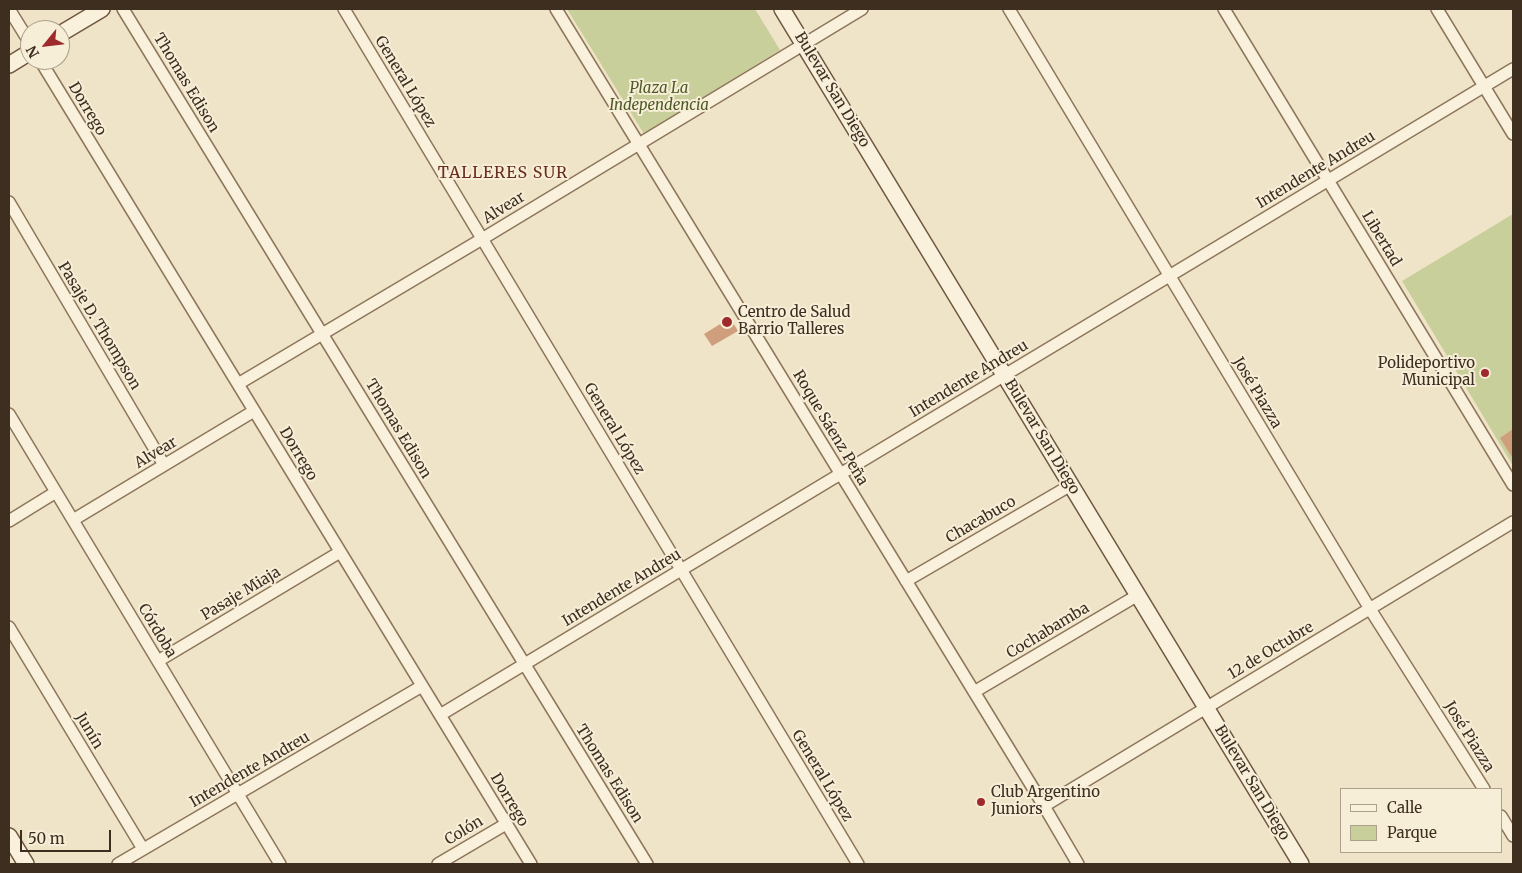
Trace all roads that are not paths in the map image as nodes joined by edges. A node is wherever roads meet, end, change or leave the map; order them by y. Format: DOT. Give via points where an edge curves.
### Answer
graph roads {
  1 [pos="9,9"];
  2 [pos="102,9"];
  3 [pos="123,9"];
  4 [pos="344,9"];
  5 [pos="556,9"];
  6 [pos="782,9"];
  7 [pos="862,9"];
  8 [pos="1008,9"];
  9 [pos="1224,9"];
  10 [pos="1437,9"];
  11 [pos="20,27"];
  12 [pos="70,28"];
  13 [pos="804,44"];
  14 [pos="20,58"];
  15 [pos="9,65"];
  16 [pos="1513,68"];
  17 [pos="46,70"];
  18 [pos="1484,86"];
  19 [pos="1513,134"];
  20 [pos="638,143"];
  21 [pos="1329,180"];
  22 [pos="9,202"];
  23 [pos="482,239"];
  24 [pos="1169,276"];
  25 [pos="323,335"];
  26 [pos="1004,375"];
  27 [pos="238,384"];
  28 [pos="254,411"];
  29 [pos="9,414"];
  30 [pos="164,465"];
  31 [pos="840,474"];
  32 [pos="1071,485"];
  33 [pos="1513,485"];
  34 [pos="56,492"];
  35 [pos="73,520"];
  36 [pos="9,521"];
  37 [pos="1513,522"];
  38 [pos="340,552"];
  39 [pos="681,570"];
  40 [pos="906,581"];
  41 [pos="1138,595"];
  42 [pos="1370,608"];
  43 [pos="9,627"];
  44 [pos="158,661"];
  45 [pos="524,664"];
  46 [pos="422,686"];
  47 [pos="974,692"];
  48 [pos="1206,708"];
  49 [pos="440,715"];
  50 [pos="1483,788"];
  51 [pos="238,794"];
  52 [pos="1044,806"];
  53 [pos="1502,818"];
  54 [pos="506,824"];
  55 [pos="9,836"];
  56 [pos="1513,836"];
  57 [pos="143,849"];
  58 [pos="26,864"];
  59 [pos="118,864"];
  60 [pos="280,864"];
  61 [pos="438,864"];
  62 [pos="531,864"];
  63 [pos="647,864"];
  64 [pos="858,864"];
  65 [pos="1078,864"];
  66 [pos="1301,864"];
  1 -- 11 [label="street"];
  2 -- 12 [label="street"];
  3 -- 25 [label="street, Thomas Edison"];
  4 -- 23 [label="street, General López"];
  5 -- 20 [label="street, Roque Sáenz Peña"];
  6 -- 13 [label="street, Bulevar San Diego"];
  7 -- 13 [label="street, Alvear"];
  8 -- 24 [label="street, José Piazza"];
  9 -- 21 [label="street, Libertad"];
  10 -- 18 [label="street"];
  13 -- 20 [label="street, Alvear"];
  13 -- 26 [label="street, Bulevar San Diego"];
  14 -- 15 [label="street"];
  16 -- 18 [label="street, Intendente Andreu"];
  17 -- 27 [label="street, Dorrego"];
  18 -- 19 [label="street"];
  18 -- 21 [label="street, Intendente Andreu"];
  20 -- 23 [label="street, Alvear"];
  20 -- 31 [label="street, Roque Sáenz Peña"];
  21 -- 24 [label="street, Intendente Andreu"];
  21 -- 33 [label="street, Libertad"];
  22 -- 30 [label="street, Pasaje D. Thompson"];
  23 -- 25 [label="street, Alvear"];
  23 -- 39 [label="street, General López"];
  24 -- 26 [label="street, Intendente Andreu"];
  24 -- 42 [label="street, José Piazza"];
  25 -- 27 [label="street, Alvear"];
  25 -- 45 [label="street, Thomas Edison"];
  26 -- 31 [label="street, Intendente Andreu"];
  26 -- 32 [label="street, Bulevar San Diego"];
  27 -- 28 [label="street, Dorrego"];
  28 -- 30 [label="street, Alvear"];
  28 -- 38 [label="street, Dorrego"];
  29 -- 34 [label="street, Córdoba"];
  30 -- 35 [label="street, Alvear"];
  31 -- 39 [label="street, Intendente Andreu"];
  31 -- 40 [label="street, Roque Sáenz Peña"];
  32 -- 40 [label="street, Chacabuco"];
  32 -- 41 [label="street, Bulevar San Diego"];
  34 -- 35 [label="street, Córdoba"];
  34 -- 36 [label="street"];
  35 -- 44 [label="street, Córdoba"];
  37 -- 42 [label="street, 12 de Octubre"];
  38 -- 44 [label="street, Pasaje Miaja"];
  38 -- 46 [label="street, Dorrego"];
  39 -- 45 [label="street, Intendente Andreu"];
  39 -- 64 [label="street, General López"];
  40 -- 47 [label="street, Roque Sáenz Peña"];
  41 -- 47 [label="street, Cochabamba"];
  41 -- 48 [label="street, Bulevar San Diego"];
  42 -- 48 [label="street, 12 de Octubre"];
  42 -- 50 [label="street, José Piazza"];
  43 -- 57 [label="street, Junín"];
  44 -- 51 [label="street, Córdoba"];
  45 -- 49 [label="street, Intendente Andreu"];
  45 -- 63 [label="street, Thomas Edison"];
  46 -- 49 [label="street, Dorrego"];
  46 -- 51 [label="street, Intendente Andreu"];
  47 -- 52 [label="street, Roque Sáenz Peña"];
  48 -- 52 [label="street, 12 de Octubre"];
  48 -- 66 [label="street, Bulevar San Diego"];
  49 -- 54 [label="street, Dorrego"];
  51 -- 57 [label="street, Intendente Andreu"];
  51 -- 60 [label="street, Córdoba"];
  52 -- 65 [label="street, Roque Sáenz Peña"];
  53 -- 56 [label="street"];
  54 -- 61 [label="street, Colón"];
  54 -- 62 [label="street, Dorrego"];
  55 -- 58 [label="street"];
  57 -- 59 [label="street, Intendente Andreu"];
}
